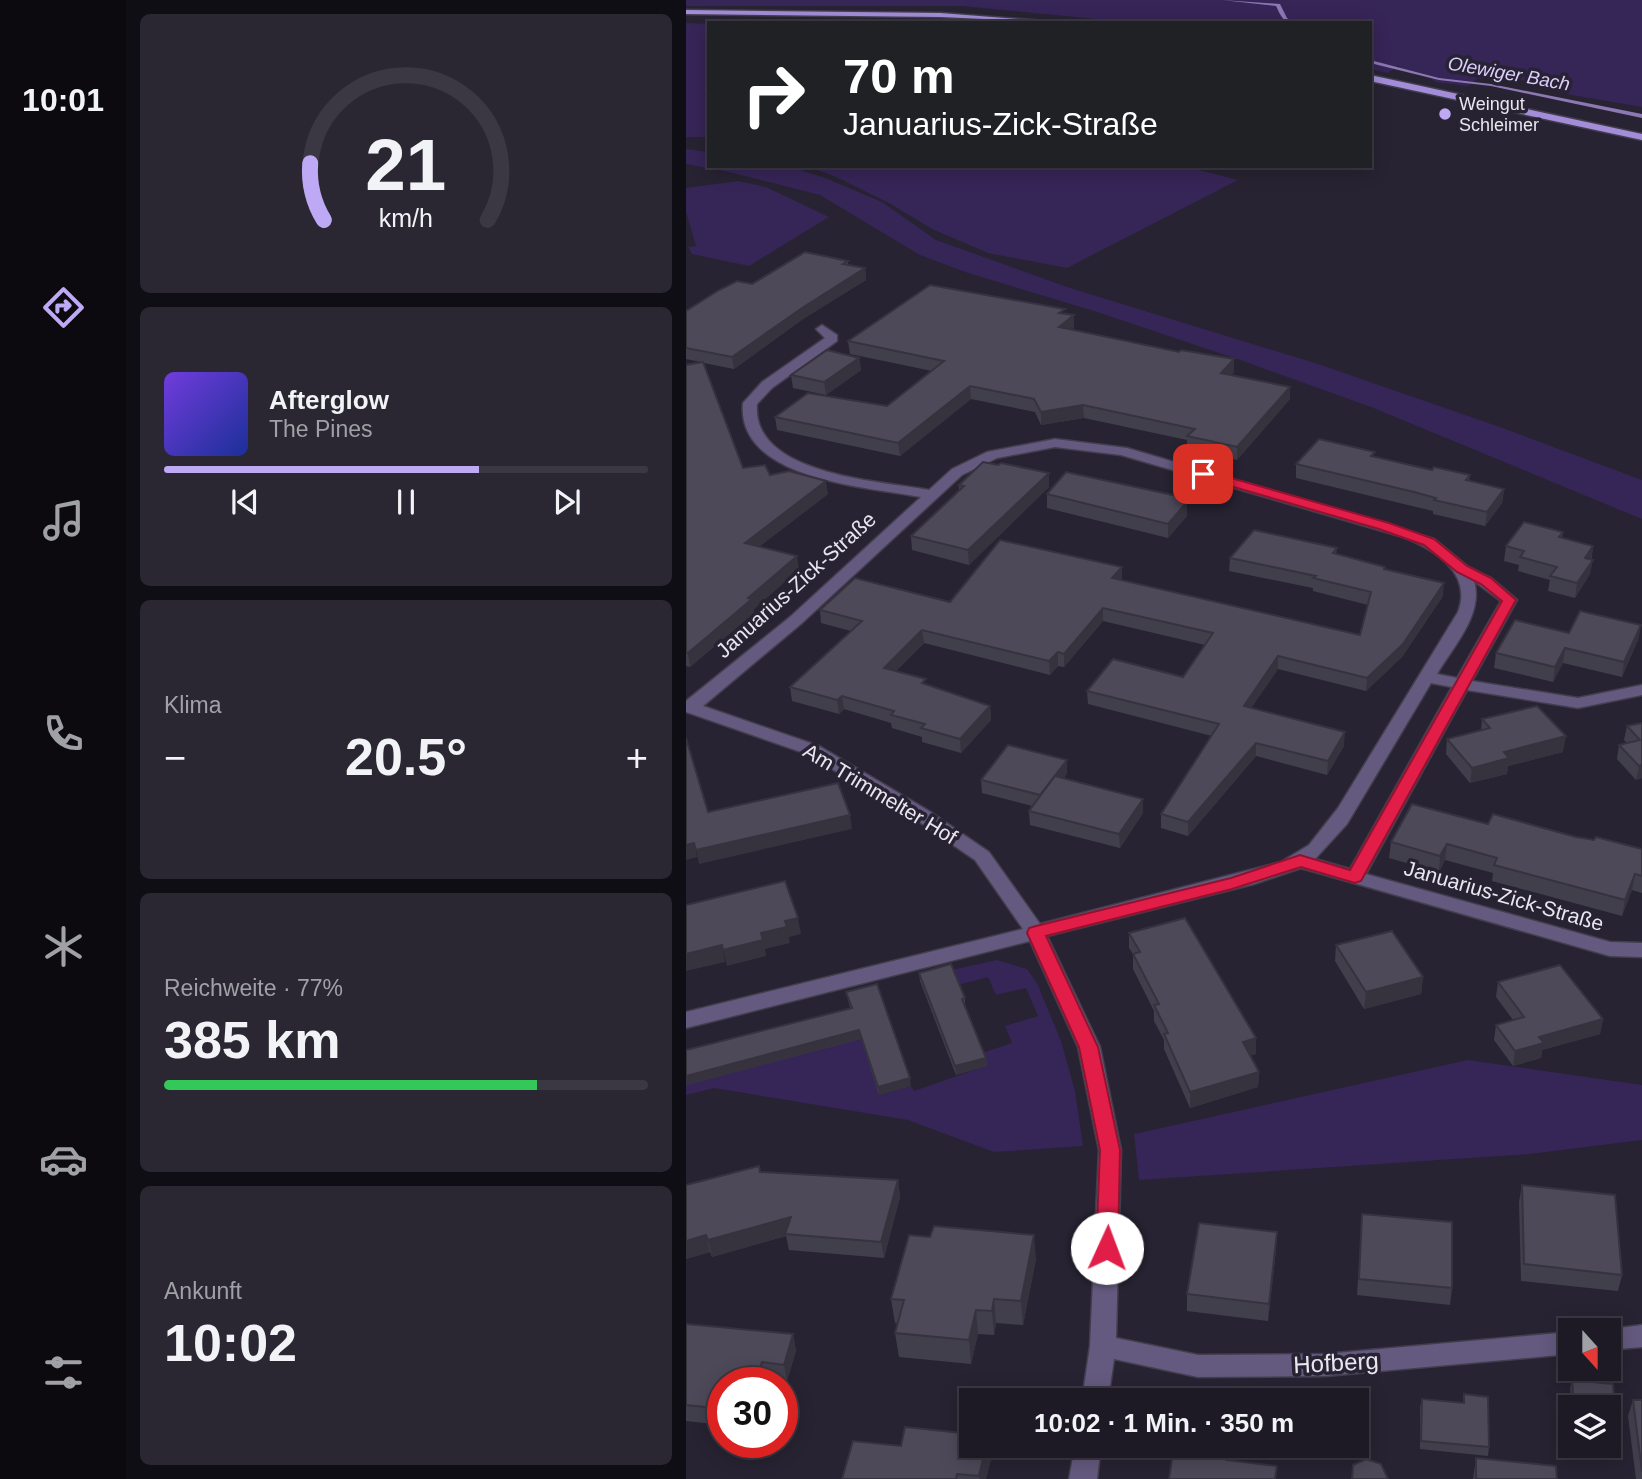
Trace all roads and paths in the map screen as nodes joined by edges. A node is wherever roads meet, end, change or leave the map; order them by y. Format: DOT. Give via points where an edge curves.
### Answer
graph roads {
  1 [pos="686,12"];
  2 [pos="1036,21"];
  3 [pos="1372,78"];
  4 [pos="1642,137"];
  5 [pos="822,329"];
  6 [pos="930,495"];
  7 [pos="1462,569"];
  8 [pos="1425,677"];
  9 [pos="1462,683"];
  10 [pos="1642,690"];
  11 [pos="688,707"];
  12 [pos="1300,861"];
  13 [pos="1355,877"];
  14 [pos="1036,933"];
  15 [pos="1642,950"];
  16 [pos="686,1020"];
  17 [pos="1642,1336"];
  18 [pos="1621,1338"];
  19 [pos="1558,1344"];
  20 [pos="1103,1346"];
  21 [pos="1097,1388"];
  22 [pos="1086,1458"];
  23 [pos="1083,1479"];
  1 -- 2 [label="main road" via="940,15"];
  3 -- 4 [label="main road"];
  5 -- 6 [label="street, Januarius-Zick-Straße" via="834,338 767,385 750,403 750,416 764,443 775,457 797,466"];
  6 -- 7 [label="street, Januarius-Zick-Straße" via="957,472 992,455 1055,443 1091,446 1384,526 1429,542"];
  6 -- 11 [label="street, Januarius-Zick-Straße" via="796,620"];
  7 -- 8 [label="street" via="1470,604"];
  7 -- 9 [label="street, Januarius-Zick-Straße" via="1509,600"];
  8 -- 9 [label="street"];
  8 -- 12 [label="street" via="1326,838"];
  9 -- 10 [label="street" via="1578,703"];
  9 -- 13 [label="street, Januarius-Zick-Straße"];
  11 -- 14 [label="street, Am Trimmelter Hof" via="813,750 922,815 982,856"];
  12 -- 13 [label="street, Januarius-Zick-Straße"];
  12 -- 14 [label="street" via="1284,869"];
  13 -- 15 [label="street, Januarius-Zick-Straße" via="1610,949"];
  14 -- 16 [label="street"];
  14 -- 20 [label="street, Am Trimmelter Hof" via="1088,1047 1110,1150"];
  17 -- 18 [label="street"];
  19 -- 20 [label="street, Hofberg" via="1325,1366 1198,1366"];
  20 -- 21 [label="street, Am Trimmelter Hof"];
  22 -- 23 [label="street"];
}
